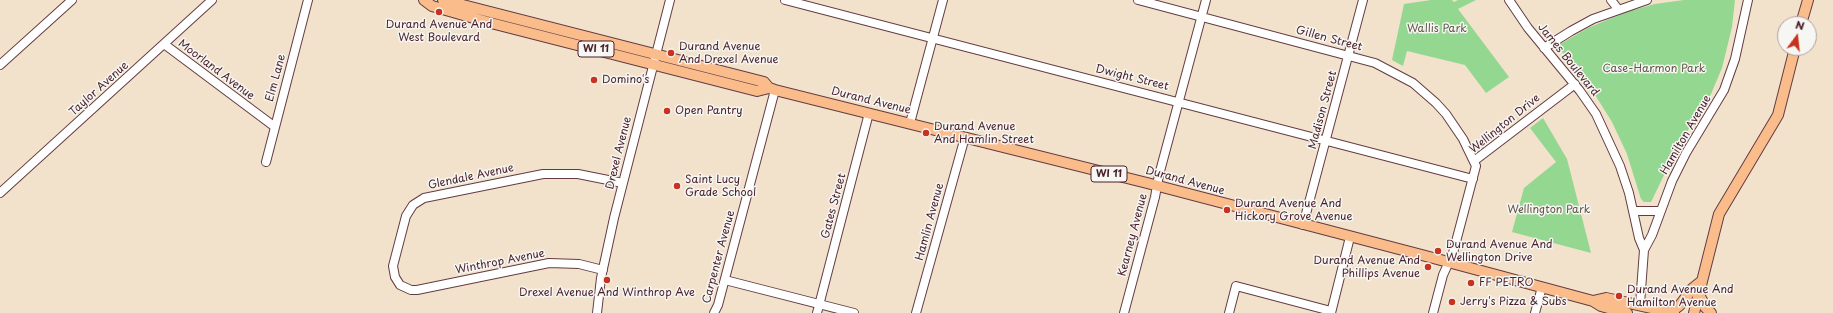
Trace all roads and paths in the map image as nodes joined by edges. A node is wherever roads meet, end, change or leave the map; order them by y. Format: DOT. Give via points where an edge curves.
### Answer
graph roads {
  1 [pos="72,0"];
  2 [pos="212,0"];
  3 [pos="308,0"];
  4 [pos="424,0"];
  5 [pos="443,0"];
  6 [pos="670,0"];
  7 [pos="785,0"];
  8 [pos="942,0"];
  9 [pos="1138,0"];
  10 [pos="1206,0"];
  11 [pos="1363,0"];
  12 [pos="1509,0"];
  13 [pos="1611,0"];
  14 [pos="1648,0"];
  15 [pos="1748,0"];
  16 [pos="1808,0"];
  17 [pos="1618,9"];
  18 [pos="1202,16"];
  19 [pos="1803,16"];
  20 [pos="932,38"];
  21 [pos="164,44"];
  22 [pos="1544,48"];
  23 [pos="1348,55"];
  24 [pos="1793,56"];
  25 [pos="654,59"];
  26 [pos="0,65"];
  27 [pos="1575,84"];
  28 [pos="772,89"];
  29 [pos="1179,102"];
  30 [pos="870,113"];
  31 [pos="910,123"];
  32 [pos="275,127"];
  33 [pos="965,137"];
  34 [pos="1326,140"];
  35 [pos="1474,161"];
  36 [pos="266,162"];
  37 [pos="1473,179"];
  38 [pos="623,183"];
  39 [pos="1157,186"];
  40 [pos="0,193"];
  41 [pos="1633,211"];
  42 [pos="1660,211"];
  43 [pos="1303,225"];
  44 [pos="1350,237"];
  45 [pos="1644,250"];
  46 [pos="1449,262"];
  47 [pos="603,270"];
  48 [pos="725,280"];
  49 [pos="1702,281"];
  50 [pos="403,286"];
  51 [pos="1542,287"];
  52 [pos="1699,294"];
  53 [pos="1594,301"];
  54 [pos="820,304"];
  55 [pos="1640,304"];
  56 [pos="1331,312"];
  57 [pos="597,313"];
  58 [pos="714,313"];
  59 [pos="817,313"];
  60 [pos="854,313"];
  61 [pos="916,313"];
  62 [pos="1124,313"];
  63 [pos="1229,313"];
  64 [pos="1433,313"];
  65 [pos="1535,313"];
  66 [pos="1627,313"];
  67 [pos="1672,313"];
  68 [pos="1694,313"];
  69 [pos="1711,313"];
  1 -- 26 [label="street"];
  2 -- 21 [label="street, Taylor Avenue"];
  3 -- 32 [label="street, Elm Lane"];
  4 -- 25 [label="main road, Durand Avenue / WI 11" via="432,6 453,13"];
  5 -- 25 [label="main road, Durand Avenue / WI 11"];
  6 -- 25 [label="street, Drexel Avenue"];
  7 -- 20 [label="street, Dwight Street"];
  8 -- 20 [label="street"];
  9 -- 18 [label="street, Gillen Street"];
  10 -- 18 [label="street, Kearney Avenue"];
  11 -- 23 [label="street, Madison Street"];
  12 -- 22 [label="street, James Boulevard"];
  13 -- 17 [label="street"];
  14 -- 17 [label="street"];
  15 -- 42 [label="street, Hamilton Avenue" via="1735,59 1724,90 1686,153"];
  16 -- 19 [label="main road"];
  17 -- 22 [label="street" via="1571,31"];
  18 -- 23 [label="street, Gillen Street"];
  18 -- 29 [label="street, Kearney Avenue"];
  20 -- 29 [label="street, Dwight Street"];
  20 -- 31 [label="street"];
  21 -- 32 [label="street, Moorland Avenue"];
  21 -- 40 [label="street, Taylor Avenue"];
  22 -- 27 [label="street, James Boulevard"];
  23 -- 34 [label="street, Madison Street"];
  23 -- 35 [label="street, Gillen Street" via="1389,69 1425,93 1455,126"];
  24 -- 49 [label="main road" via="1778,115 1719,214"];
  25 -- 28 [label="main road, Durand Avenue / WI 11" via="760,91"];
  25 -- 38 [label="street, Drexel Avenue"];
  27 -- 35 [label="street, Wellington Drive"];
  27 -- 41 [label="street, James Boulevard" via="1596,114 1609,140 1620,166"];
  28 -- 30 [label="main road, Durand Avenue / WI 11"];
  28 -- 48 [label="street, Carpenter Avenue"];
  29 -- 34 [label="street, Dwight Street"];
  29 -- 39 [label="street, Kearney Avenue"];
  30 -- 31 [label="main road, Durand Avenue / WI 11"];
  30 -- 54 [label="street, Gates Street"];
  31 -- 33 [label="main road, Durand Avenue / WI 11"];
  32 -- 36 [label="street, Elm Lane"];
  33 -- 39 [label="main road, Durand Avenue / WI 11"];
  33 -- 61 [label="street, Hamlin Avenue"];
  34 -- 37 [label="street, Dwight Street"];
  34 -- 43 [label="street, Madison Street"];
  35 -- 37 [label="street, Wellington Drive" via="1476,166"];
  37 -- 46 [label="street, Wellington Drive"];
  38 -- 47 [label="street, Drexel Avenue"];
  38 -- 50 [label="street, Glendale Avenue" via="578,174 543,174 424,198 408,211 393,262 395,278"];
  39 -- 43 [label="main road, Durand Avenue / WI 11"];
  39 -- 62 [label="street, Kearney Avenue"];
  41 -- 42 [label="street"];
  41 -- 45 [label="street, James Boulevard" via="1638,238"];
  42 -- 45 [label="street, Hamilton Avenue"];
  43 -- 44 [label="main road, Durand Avenue / WI 11"];
  44 -- 46 [label="main road, Durand Avenue / WI 11"];
  44 -- 56 [label="street"];
  45 -- 55 [label="street, Hamilton Avenue"];
  46 -- 51 [label="main road, Durand Avenue / WI 11"];
  46 -- 64 [label="street, Wellington Drive"];
  47 -- 50 [label="street, Winthrop Avenue" via="579,264 550,263 417,290"];
  47 -- 57 [label="street, Drexel Avenue"];
  48 -- 54 [label="street"];
  48 -- 58 [label="street, Carpenter Avenue"];
  49 -- 52 [label="main road"];
  49 -- 67 [label="main road"];
  51 -- 53 [label="main road, Durand Avenue / WI 11"];
  51 -- 65 [label="street"];
  52 -- 68 [label="main road"];
  52 -- 69 [label="main road"];
  53 -- 55 [label="main road, Durand Avenue / WI 11" via="1606,298"];
  53 -- 66 [label="main road, Durand Avenue / WI 11" via="1601,306"];
  54 -- 59 [label="street, Gates Street"];
  54 -- 60 [label="street"];
  55 -- 67 [label="main road, Durand Avenue / WI 11"];
  56 -- 63 [label="street" via="1236,286"];
}
